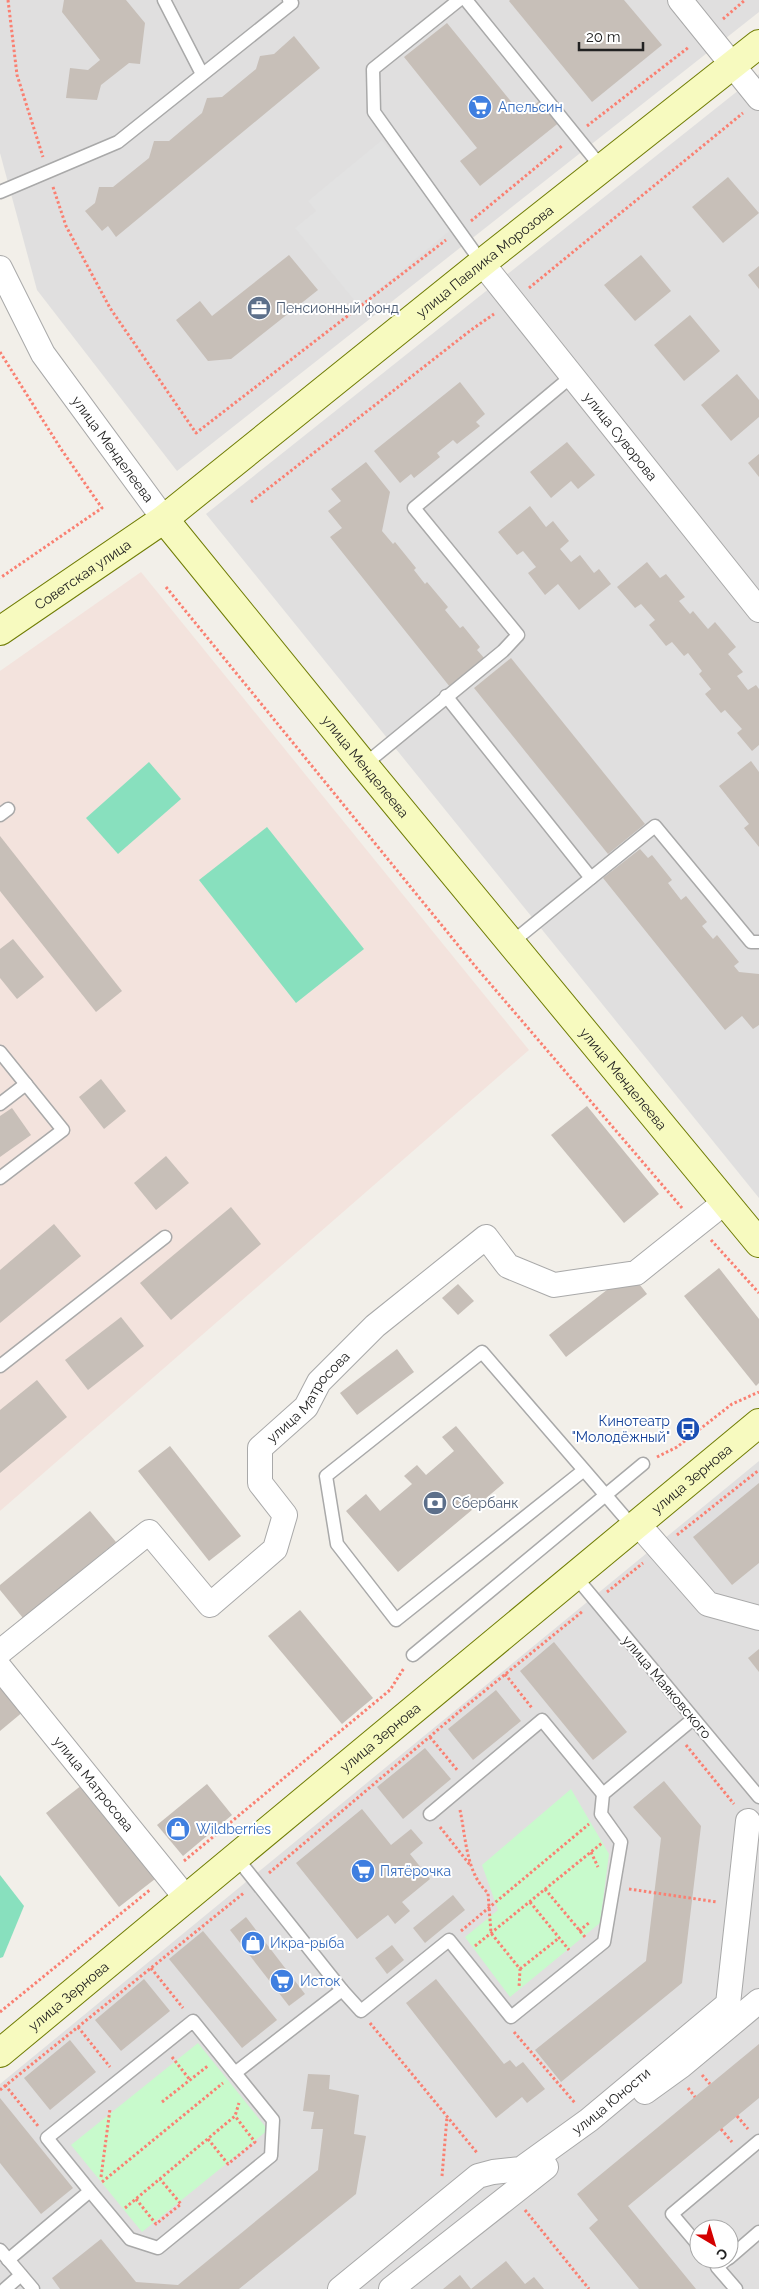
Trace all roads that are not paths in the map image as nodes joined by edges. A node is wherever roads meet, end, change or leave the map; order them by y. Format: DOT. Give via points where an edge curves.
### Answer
graph roads {
  1 [pos="164,0"];
  2 [pos="289,0"];
  3 [pos="459,0"];
  4 [pos="466,0"];
  5 [pos="680,0"];
  6 [pos="759,44"];
  7 [pos="731,66"];
  8 [pos="202,74"];
  9 [pos="759,98"];
  10 [pos="602,168"];
  11 [pos="0,192"];
  12 [pos="482,263"];
  13 [pos="0,268"];
  14 [pos="572,376"];
  15 [pos="164,519"];
  16 [pos="759,610"];
  17 [pos="0,631"];
  18 [pos="446,696"];
  19 [pos="364,765"];
  20 [pos="592,878"];
  21 [pos="759,942"];
  22 [pos="511,943"];
  23 [pos="0,1052"];
  24 [pos="26,1084"];
  25 [pos="0,1104"];
  26 [pos="0,1178"];
  27 [pos="725,1202"];
  28 [pos="165,1236"];
  29 [pos="759,1243"];
  30 [pos="0,1366"];
  31 [pos="759,1423"];
  32 [pos="643,1464"];
  33 [pos="584,1470"];
  34 [pos="606,1496"];
  35 [pos="636,1525"];
  36 [pos="575,1576"];
  37 [pos="759,1618"];
  38 [pos="0,1652"];
  39 [pos="413,1654"];
  40 [pos="0,1668"];
  41 [pos="693,1719"];
  42 [pos="603,1794"];
  43 [pos="759,1797"];
  44 [pos="430,1814"];
  45 [pos="748,1821"];
  46 [pos="236,1857"];
  47 [pos="186,1898"];
  48 [pos="342,1990"];
  49 [pos="759,2001"];
  50 [pos="0,2053"];
  51 [pos="235,2073"];
  52 [pos="759,2141"];
  53 [pos="90,2191"];
  54 [pos="759,2232"];
  55 [pos="689,2234"];
  56 [pos="739,2247"];
  57 [pos="4,2255"];
  58 [pos="725,2269"];
  59 [pos="21,2275"];
  60 [pos="5,2289"];
  61 [pos="33,2289"];
  62 [pos="340,2289"];
  63 [pos="390,2289"];
  64 [pos="736,2289"];
  1 -- 8 [label="lane"];
  2 -- 8 [label="lane" via="292,3"];
  3 -- 12 [label="lane" via="373,69 374,112"];
  4 -- 10 [label="lane"];
  5 -- 7 [label="street"];
  6 -- 7 [label="street, улица Павлика Морозова"];
  7 -- 9 [label="street"];
  7 -- 10 [label="street, улица Павлика Морозова"];
  8 -- 11 [label="lane" via="118,142"];
  10 -- 12 [label="street, улица Павлика Морозова"];
  12 -- 14 [label="street, улица Суворова"];
  12 -- 15 [label="street, улица Павлика Морозова"];
  13 -- 15 [label="street, улица Менделеева" via="44,354"];
  14 -- 16 [label="street, улица Суворова"];
  14 -- 18 [label="lane" via="414,508 518,634 504,651"];
  15 -- 17 [label="street, Советская улица"];
  15 -- 19 [label="street, улица Менделеева"];
  18 -- 19 [label="lane"];
  18 -- 20 [label="lane"];
  19 -- 22 [label="street, улица Менделеева"];
  20 -- 21 [label="lane" via="655,826 751,942"];
  20 -- 22 [label="lane"];
  22 -- 27 [label="street, улица Менделеева"];
  23 -- 24 [label="lane"];
  24 -- 25 [label="lane"];
  24 -- 26 [label="lane" via="63,1130"];
  27 -- 29 [label="street, улица Менделеева"];
  27 -- 38 [label="street, улица Матросова" via="636,1273 554,1285 508,1266 486,1236 376,1326 319,1382 306,1407 260,1448 260,1483 285,1516 275,1549 210,1605 150,1532"];
  28 -- 30 [label="lane"];
  31 -- 35 [label="street, улица Зернова"];
  32 -- 34 [label="lane"];
  33 -- 33 [label="lane" via="396,1620 337,1544 326,1476 482,1352"];
  33 -- 34 [label="lane"];
  34 -- 35 [label="lane"];
  34 -- 39 [label="lane"];
  35 -- 36 [label="street, улица Зернова"];
  35 -- 37 [label="street" via="708,1604"];
  36 -- 41 [label="lane, улица Маяковского"];
  36 -- 46 [label="street, улица Зернова"];
  40 -- 47 [label="street, улица Матросова"];
  41 -- 42 [label="lane"];
  41 -- 43 [label="lane, улица Маяковского"];
  42 -- 44 [label="lane" via="542,1720"];
  42 -- 48 [label="lane" via="601,1814 621,1842 604,1942 514,2014 449,1940 361,2011"];
  45 -- 62 [label="street, улица Юности" via="728,2004 589,2120 522,2169 478,2176"];
  46 -- 47 [label="street, улица Зернова"];
  46 -- 48 [label="lane"];
  47 -- 50 [label="street, улица Зернова"];
  48 -- 51 [label="lane"];
  49 -- 63 [label="street, улица Юности" via="681,2066 595,2128"];
  51 -- 53 [label="lane" via="193,2021 47,2138"];
  51 -- 53 [label="lane" via="273,2120 271,2156 158,2248 130,2239"];
  52 -- 55 [label="lane" via="672,2214"];
  53 -- 57 [label="lane"];
  54 -- 56 [label="lane"];
  57 -- 59 [label="lane"];
  58 -- 64 [label="lane"];
  59 -- 60 [label="lane"];
  59 -- 61 [label="lane"];
}
